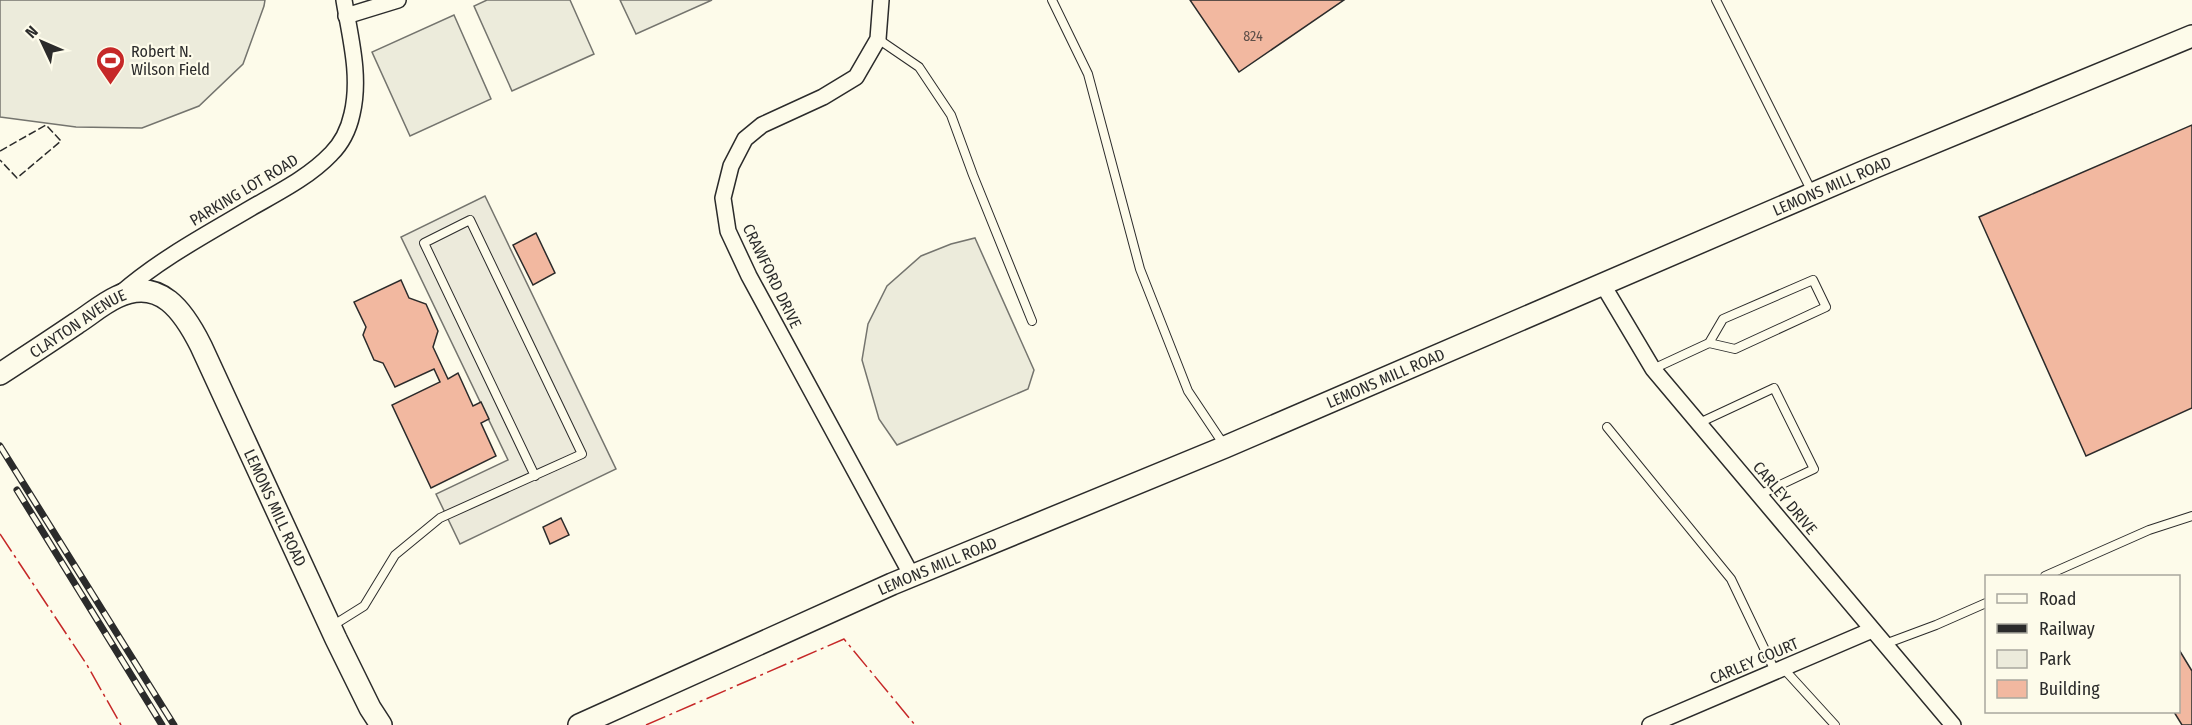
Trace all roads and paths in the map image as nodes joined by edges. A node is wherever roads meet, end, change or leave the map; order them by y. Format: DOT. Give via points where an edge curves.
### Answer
graph roads {
  1 [pos="344,0"];
  2 [pos="398,0"];
  3 [pos="881,0"];
  4 [pos="1052,0"];
  5 [pos="1716,0"];
  6 [pos="346,16"];
  7 [pos="2192,36"];
  8 [pos="878,39"];
  9 [pos="1813,194"];
  10 [pos="1603,285"];
  11 [pos="117,297"];
  12 [pos="162,297"];
  13 [pos="1032,321"];
  14 [pos="1709,343"];
  15 [pos="1653,369"];
  16 [pos="1,374"];
  17 [pos="1699,423"];
  18 [pos="1607,427"];
  19 [pos="1225,447"];
  20 [pos="535,476"];
  21 [pos="1759,495"];
  22 [pos="2192,516"];
  23 [pos="2047,575"];
  24 [pos="912,576"];
  25 [pos="1985,603"];
  26 [pos="331,627"];
  27 [pos="1872,630"];
  28 [pos="1885,644"];
  29 [pos="1779,670"];
  30 [pos="381,725"];
  31 [pos="579,725"];
  32 [pos="1650,725"];
  33 [pos="1835,725"];
  34 [pos="1953,725"];
  1 -- 6 [label="street, PARKING LOT ROAD"];
  2 -- 6 [label="street"];
  3 -- 8 [label="street, CRAWFORD DRIVE"];
  4 -- 19 [label="lane" via="1088,74 1140,269 1188,391"];
  5 -- 9 [label="lane"];
  6 -- 11 [label="street, PARKING LOT ROAD" via="355,66 352,113 345,135 332,153 300,180 143,274"];
  7 -- 9 [label="street, LEMONS MILL ROAD"];
  8 -- 13 [label="lane" via="919,67 951,116"];
  8 -- 24 [label="street, CRAWFORD DRIVE" via="855,77 823,97 762,125 745,139 731,166 723,198 729,231 749,276"];
  9 -- 10 [label="street, LEMONS MILL ROAD"];
  10 -- 15 [label="street, CARLEY DRIVE"];
  10 -- 19 [label="street, LEMONS MILL ROAD"];
  11 -- 12 [label="street, CLAYTON AVENUE" via="141,291"];
  11 -- 16 [label="street, CLAYTON AVENUE"];
  12 -- 26 [label="street, LEMONS MILL ROAD" via="179,308 201,346"];
  14 -- 14 [label="lane" via="1723,319 1813,280 1826,307 1735,349"];
  14 -- 15 [label="lane"];
  15 -- 17 [label="street, CARLEY DRIVE"];
  17 -- 21 [label="street, CARLEY DRIVE"];
  17 -- 21 [label="lane" via="1774,388 1814,469"];
  18 -- 29 [label="lane" via="1731,579"];
  19 -- 24 [label="street, LEMONS MILL ROAD"];
  20 -- 20 [label="lane" via="582,454 470,220 423,243"];
  20 -- 26 [label="lane" via="440,518 395,555 364,606"];
  21 -- 27 [label="street, CARLEY DRIVE"];
  22 -- 23 [label="lane" via="2149,530"];
  24 -- 31 [label="street, LEMONS MILL ROAD"];
  25 -- 28 [label="lane"];
  26 -- 30 [label="street, LEMONS MILL ROAD"];
  27 -- 28 [label="street, CARLEY DRIVE"];
  27 -- 29 [label="street, CARLEY COURT"];
  28 -- 34 [label="street, CARLEY DRIVE"];
  29 -- 32 [label="street, CARLEY COURT"];
  29 -- 33 [label="lane"];
}
